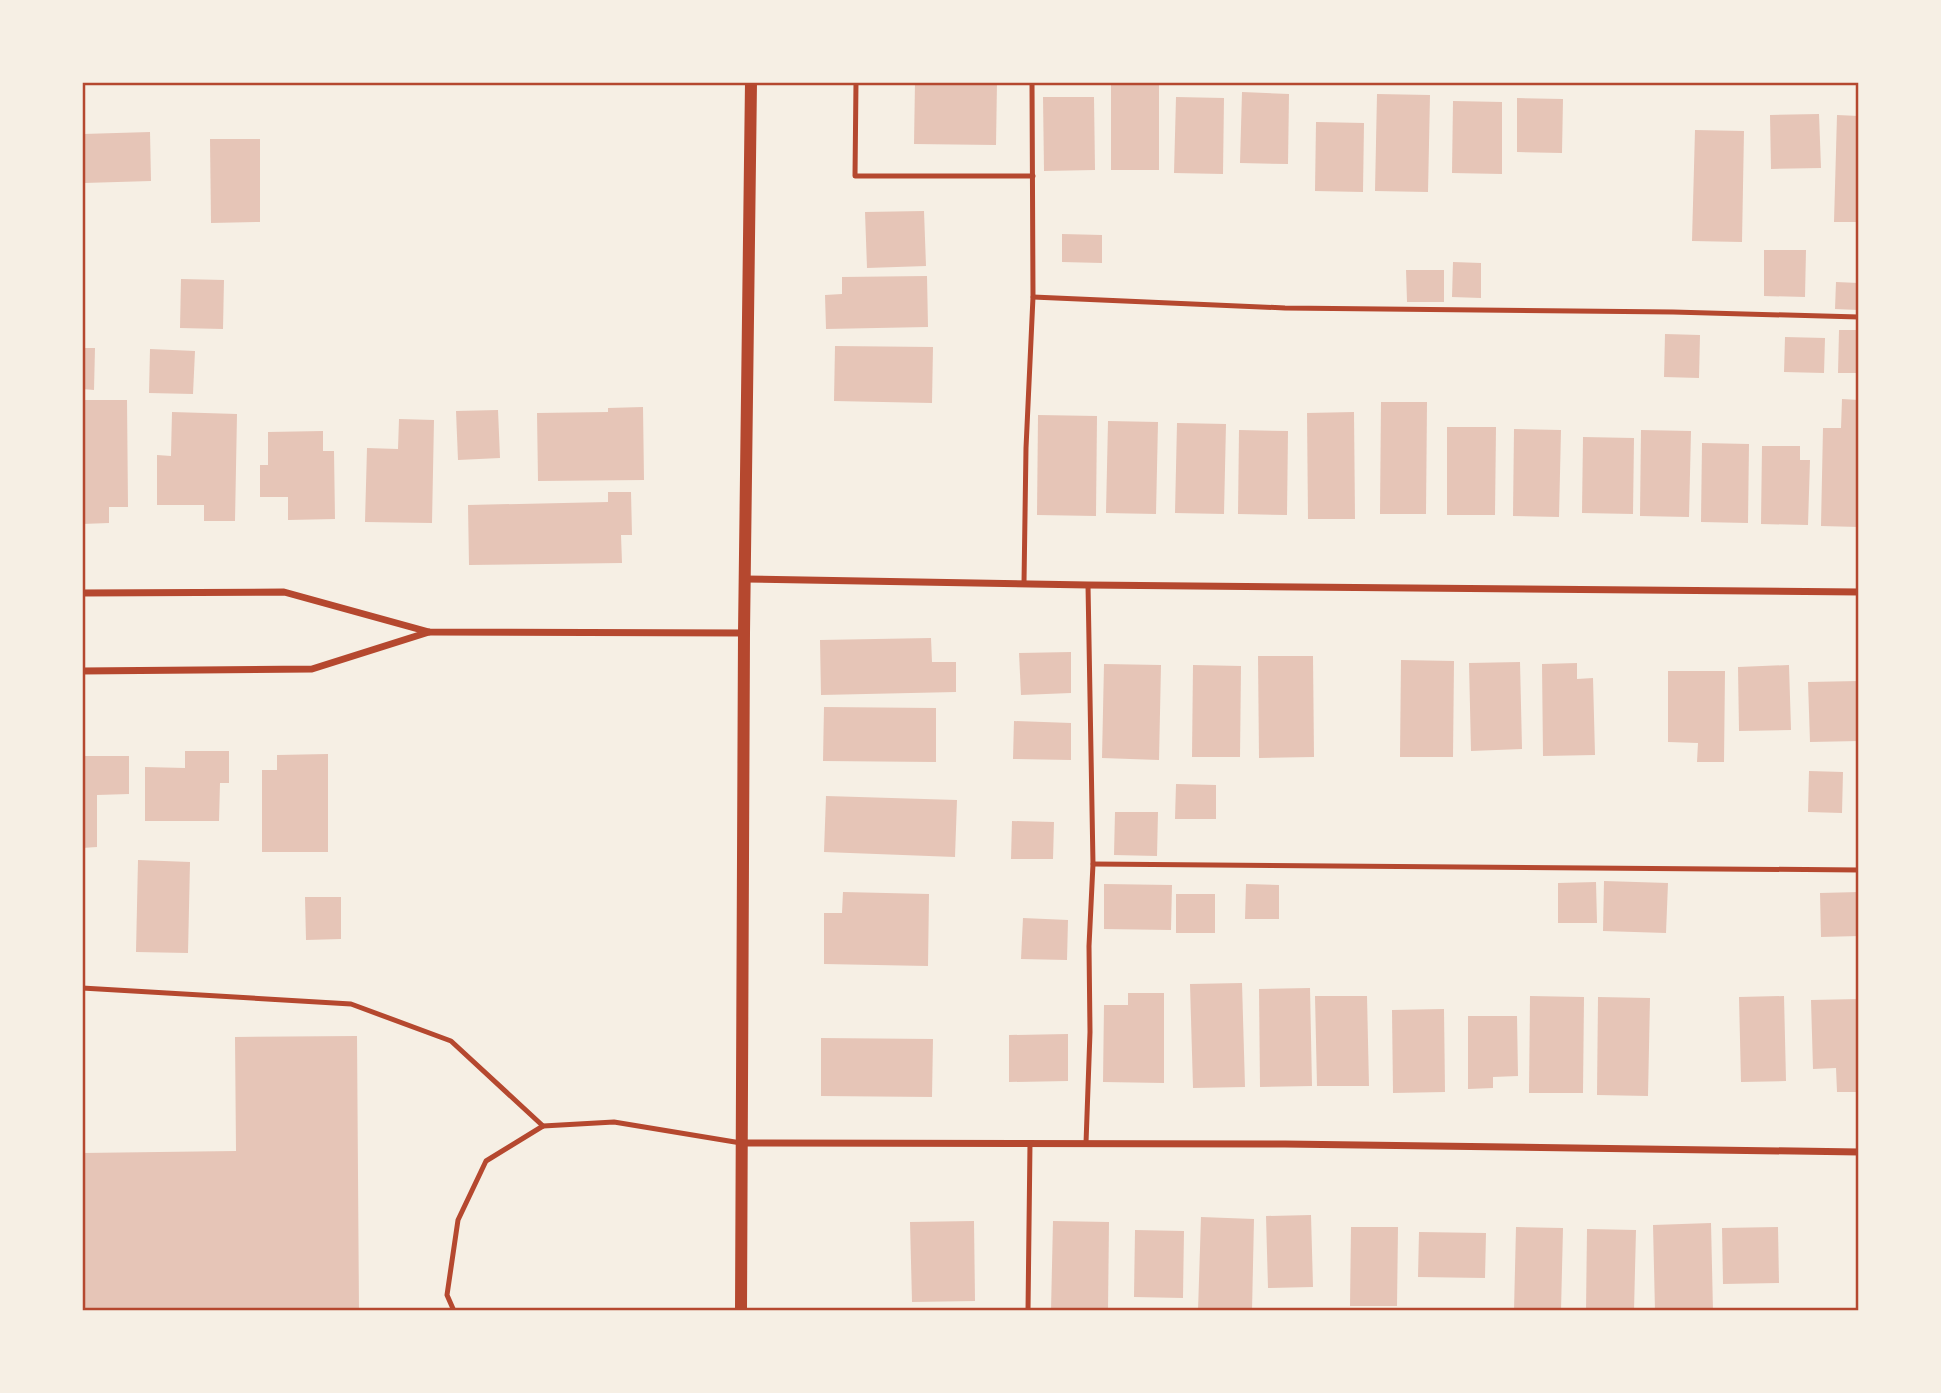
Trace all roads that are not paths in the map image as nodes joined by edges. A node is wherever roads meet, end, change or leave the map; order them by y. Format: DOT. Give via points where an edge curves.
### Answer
graph roads {
  1 [pos="751,82"];
  2 [pos="856,82"];
  3 [pos="1032,82"];
  4 [pos="1033,176"];
  5 [pos="1033,298"];
  6 [pos="1859,317"];
  7 [pos="745,579"];
  8 [pos="1024,583"];
  9 [pos="1088,585"];
  10 [pos="1859,592"];
  11 [pos="82,593"];
  12 [pos="429,632"];
  13 [pos="744,633"];
  14 [pos="82,671"];
  15 [pos="1093,864"];
  16 [pos="1859,870"];
  17 [pos="82,988"];
  18 [pos="543,1126"];
  19 [pos="741,1143"];
  20 [pos="1030,1143"];
  21 [pos="1086,1143"];
  22 [pos="1859,1152"];
  23 [pos="454,1311"];
  24 [pos="741,1311"];
  25 [pos="1028,1311"];
  1 -- 7 [label="street"];
  2 -- 4 [label="lane" via="855,176"];
  3 -- 4 [label="lane"];
  4 -- 5 [label="lane"];
  5 -- 6 [label="lane" via="1285,308"];
  5 -- 8 [label="lane"];
  7 -- 8 [label="street"];
  7 -- 13 [label="street"];
  8 -- 9 [label="street"];
  9 -- 10 [label="street"];
  9 -- 15 [label="lane"];
  11 -- 12 [label="street" via="284,592"];
  12 -- 13 [label="street"];
  12 -- 14 [label="street" via="312,669"];
  13 -- 19 [label="street"];
  15 -- 16 [label="lane"];
  15 -- 21 [label="lane"];
  17 -- 18 [label="lane" via="351,1004 451,1041"];
  18 -- 19 [label="lane" via="614,1122"];
  18 -- 23 [label="lane" via="486,1161 458,1220 447,1296"];
  19 -- 20 [label="street"];
  19 -- 24 [label="street"];
  20 -- 21 [label="street"];
  20 -- 25 [label="lane"];
  21 -- 22 [label="street"];
}
